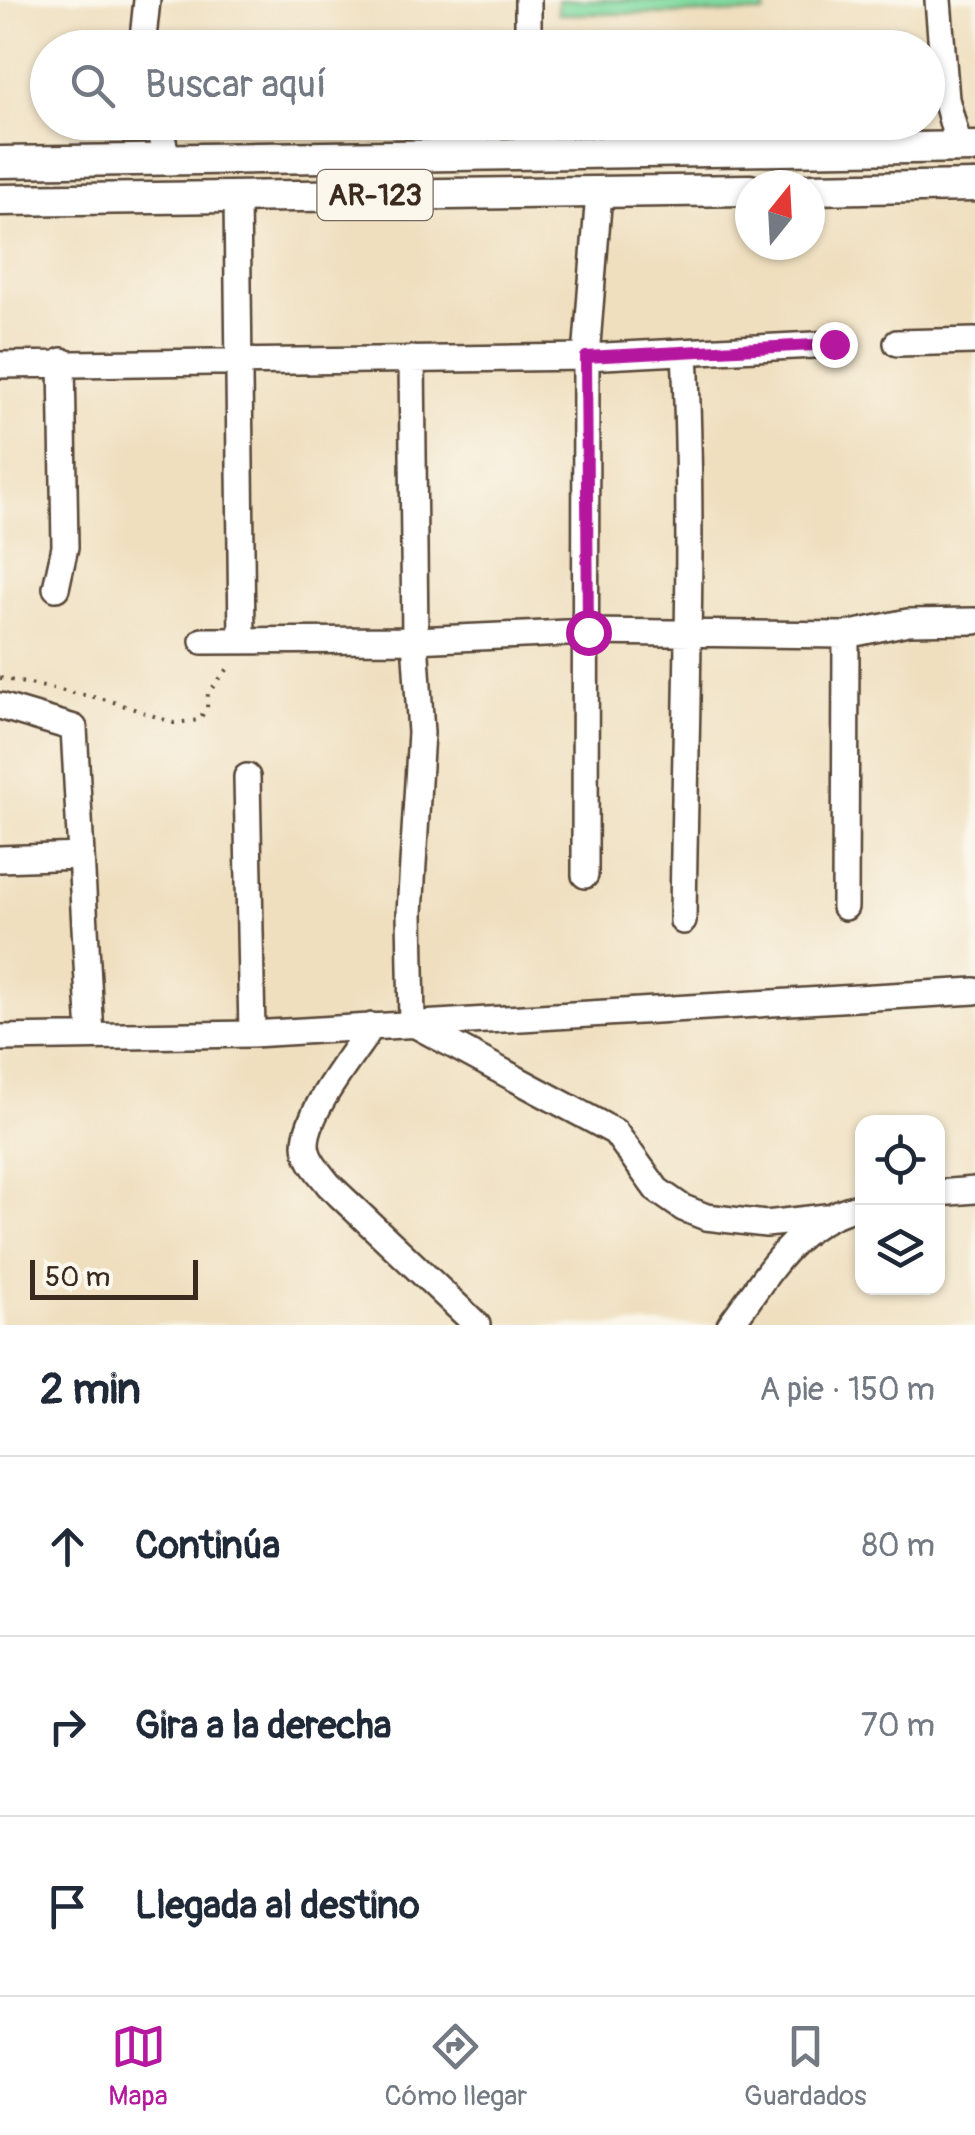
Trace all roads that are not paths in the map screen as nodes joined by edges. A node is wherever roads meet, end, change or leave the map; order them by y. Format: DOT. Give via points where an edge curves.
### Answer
graph roads {
  1 [pos="147,0"];
  2 [pos="528,0"];
  3 [pos="938,0"];
  4 [pos="144,30"];
  5 [pos="528,30"];
  6 [pos="940,30"];
  7 [pos="945,87"];
  8 [pos="163,140"];
  9 [pos="527,140"];
  10 [pos="967,147"];
  11 [pos="527,154"];
  12 [pos="167,160"];
  13 [pos="0,162"];
  14 [pos="975,186"];
  15 [pos="825,189"];
  16 [pos="735,190"];
  17 [pos="599,193"];
  18 [pos="237,196"];
  19 [pos="0,200"];
  20 [pos="975,341"];
  21 [pos="897,343"];
  22 [pos="834,344"];
  23 [pos="686,352"];
  24 [pos="586,357"];
  25 [pos="412,359"];
  26 [pos="62,361"];
  27 [pos="238,363"];
  28 [pos="0,365"];
  29 [pos="56,588"];
  30 [pos="975,621"];
  31 [pos="588,632"];
  32 [pos="685,633"];
  33 [pos="846,635"];
  34 [pos="242,640"];
  35 [pos="415,640"];
  36 [pos="203,641"];
  37 [pos="0,706"];
  38 [pos="247,778"];
  39 [pos="80,856"];
  40 [pos="0,859"];
  41 [pos="585,874"];
  42 [pos="845,907"];
  43 [pos="684,921"];
  44 [pos="975,991"];
  45 [pos="412,1023"];
  46 [pos="372,1026"];
  47 [pos="252,1034"];
  48 [pos="91,1036"];
  49 [pos="0,1038"];
  50 [pos="975,1190"];
  51 [pos="945,1192"];
  52 [pos="855,1208"];
  53 [pos="826,1217"];
  54 [pos="476,1325"];
  55 [pos="730,1325"];
  1 -- 4 [label="street"];
  2 -- 5 [label="street"];
  3 -- 6 [label="street"];
  7 -- 10 [label="street"];
  8 -- 12 [label="street"];
  9 -- 11 [label="street"];
  10 -- 11 [label="main road, AR-123"];
  11 -- 12 [label="main road, AR-123"];
  12 -- 13 [label="main road, AR-123"];
  14 -- 15 [label="main road"];
  16 -- 17 [label="main road, AR-123"];
  17 -- 18 [label="main road, AR-123"];
  17 -- 24 [label="street"];
  18 -- 19 [label="main road, AR-123"];
  18 -- 27 [label="street"];
  20 -- 21 [label="street"];
  22 -- 23 [label="street"];
  23 -- 24 [label="street"];
  23 -- 32 [label="street" via="692,508"];
  24 -- 25 [label="street"];
  24 -- 31 [label="street"];
  25 -- 27 [label="street"];
  25 -- 35 [label="street"];
  26 -- 27 [label="street"];
  26 -- 28 [label="street"];
  26 -- 29 [label="street" via="64,548"];
  27 -- 34 [label="street"];
  30 -- 33 [label="street" via="908,622"];
  31 -- 32 [label="street"];
  31 -- 35 [label="street"];
  31 -- 41 [label="street"];
  32 -- 33 [label="street"];
  32 -- 43 [label="street"];
  33 -- 42 [label="street"];
  34 -- 35 [label="street"];
  34 -- 36 [label="street"];
  35 -- 45 [label="street" via="422,732 410,913"];
  37 -- 39 [label="street" via="74,728"];
  38 -- 47 [label="street"];
  39 -- 40 [label="street"];
  39 -- 48 [label="street"];
  44 -- 45 [label="street"];
  45 -- 46 [label="street"];
  45 -- 53 [label="street" via="616,1132 657,1190 683,1208 706,1218 766,1224"];
  46 -- 47 [label="street"];
  46 -- 54 [label="street" via="310,1125 311,1162"];
  47 -- 48 [label="street"];
  48 -- 49 [label="street"];
  50 -- 51 [label="street"];
  52 -- 53 [label="street"];
  53 -- 55 [label="street" via="786,1246"];
}
